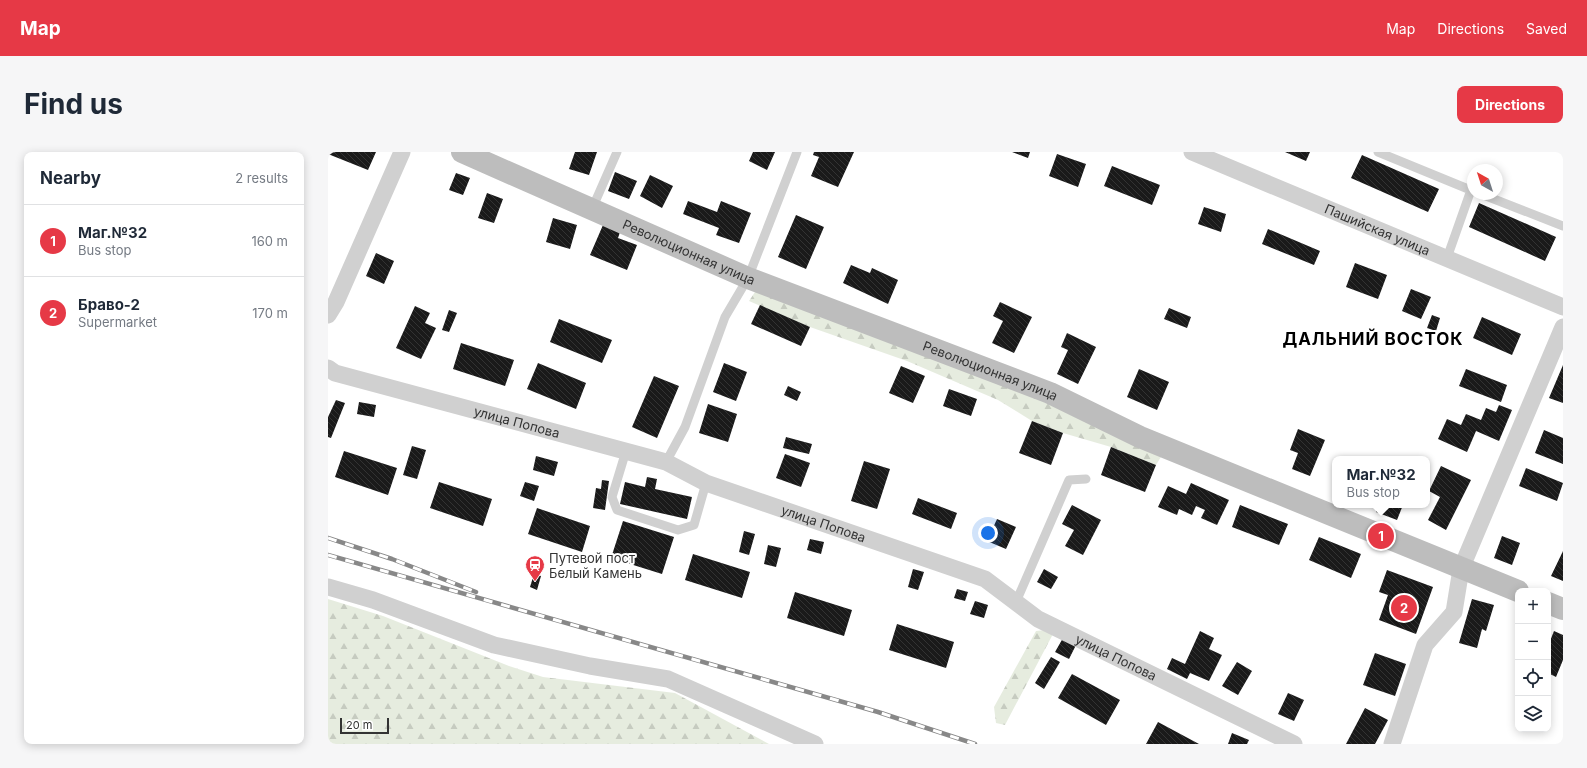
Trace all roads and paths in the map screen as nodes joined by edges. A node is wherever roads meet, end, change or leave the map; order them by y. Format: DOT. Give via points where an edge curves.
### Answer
graph roads {
  1 [pos="402,152"];
  2 [pos="462,152"];
  3 [pos="617,152"];
  4 [pos="797,152"];
  5 [pos="1193,152"];
  6 [pos="1378,152"];
  7 [pos="1467,188"];
  8 [pos="1468,200"];
  9 [pos="1496,200"];
  10 [pos="592,209"];
  11 [pos="1563,226"];
  12 [pos="1446,258"];
  13 [pos="748,278"];
  14 [pos="1563,307"];
  15 [pos="328,315"];
  16 [pos="1563,327"];
  17 [pos="328,368"];
  18 [pos="626,451"];
  19 [pos="666,462"];
  20 [pos="1086,479"];
  21 [pos="706,483"];
  22 [pos="1461,569"];
  23 [pos="328,587"];
  24 [pos="1515,590"];
  25 [pos="1016,602"];
  26 [pos="1551,604"];
  27 [pos="1563,610"];
  28 [pos="816,744"];
  29 [pos="1294,744"];
  30 [pos="1392,744"];
  1 -- 15 [label="street"];
  2 -- 10 [label="street, Революционная улица"];
  3 -- 10 [label="lane"];
  4 -- 13 [label="lane"];
  5 -- 12 [label="street, Пашийская улица"];
  6 -- 7 [label="lane"];
  8 -- 12 [label="lane"];
  9 -- 11 [label="lane"];
  10 -- 13 [label="street, Революционная улица"];
  12 -- 14 [label="street, Пашийская улица"];
  13 -- 19 [label="lane" via="725,317 685,427"];
  13 -- 22 [label="street, Революционная улица" via="1050,394 1140,437"];
  16 -- 22 [label="street"];
  17 -- 18 [label="street, улица Попова" via="335,373"];
  18 -- 19 [label="street, улица Попова"];
  18 -- 21 [label="lane" via="612,497 617,510 678,530 694,525"];
  19 -- 21 [label="street, улица Попова"];
  20 -- 25 [label="lane" via="1068,480"];
  21 -- 25 [label="street, улица Попова" via="985,579"];
  22 -- 24 [label="street, Революционная улица"];
  22 -- 30 [label="street" via="1454,612 1425,644"];
  23 -- 28 [label="street" via="373,600 494,645 590,666 668,679"];
  25 -- 29 [label="street, улица Попова" via="1038,619"];
  26 -- 27 [label="street"];
}
